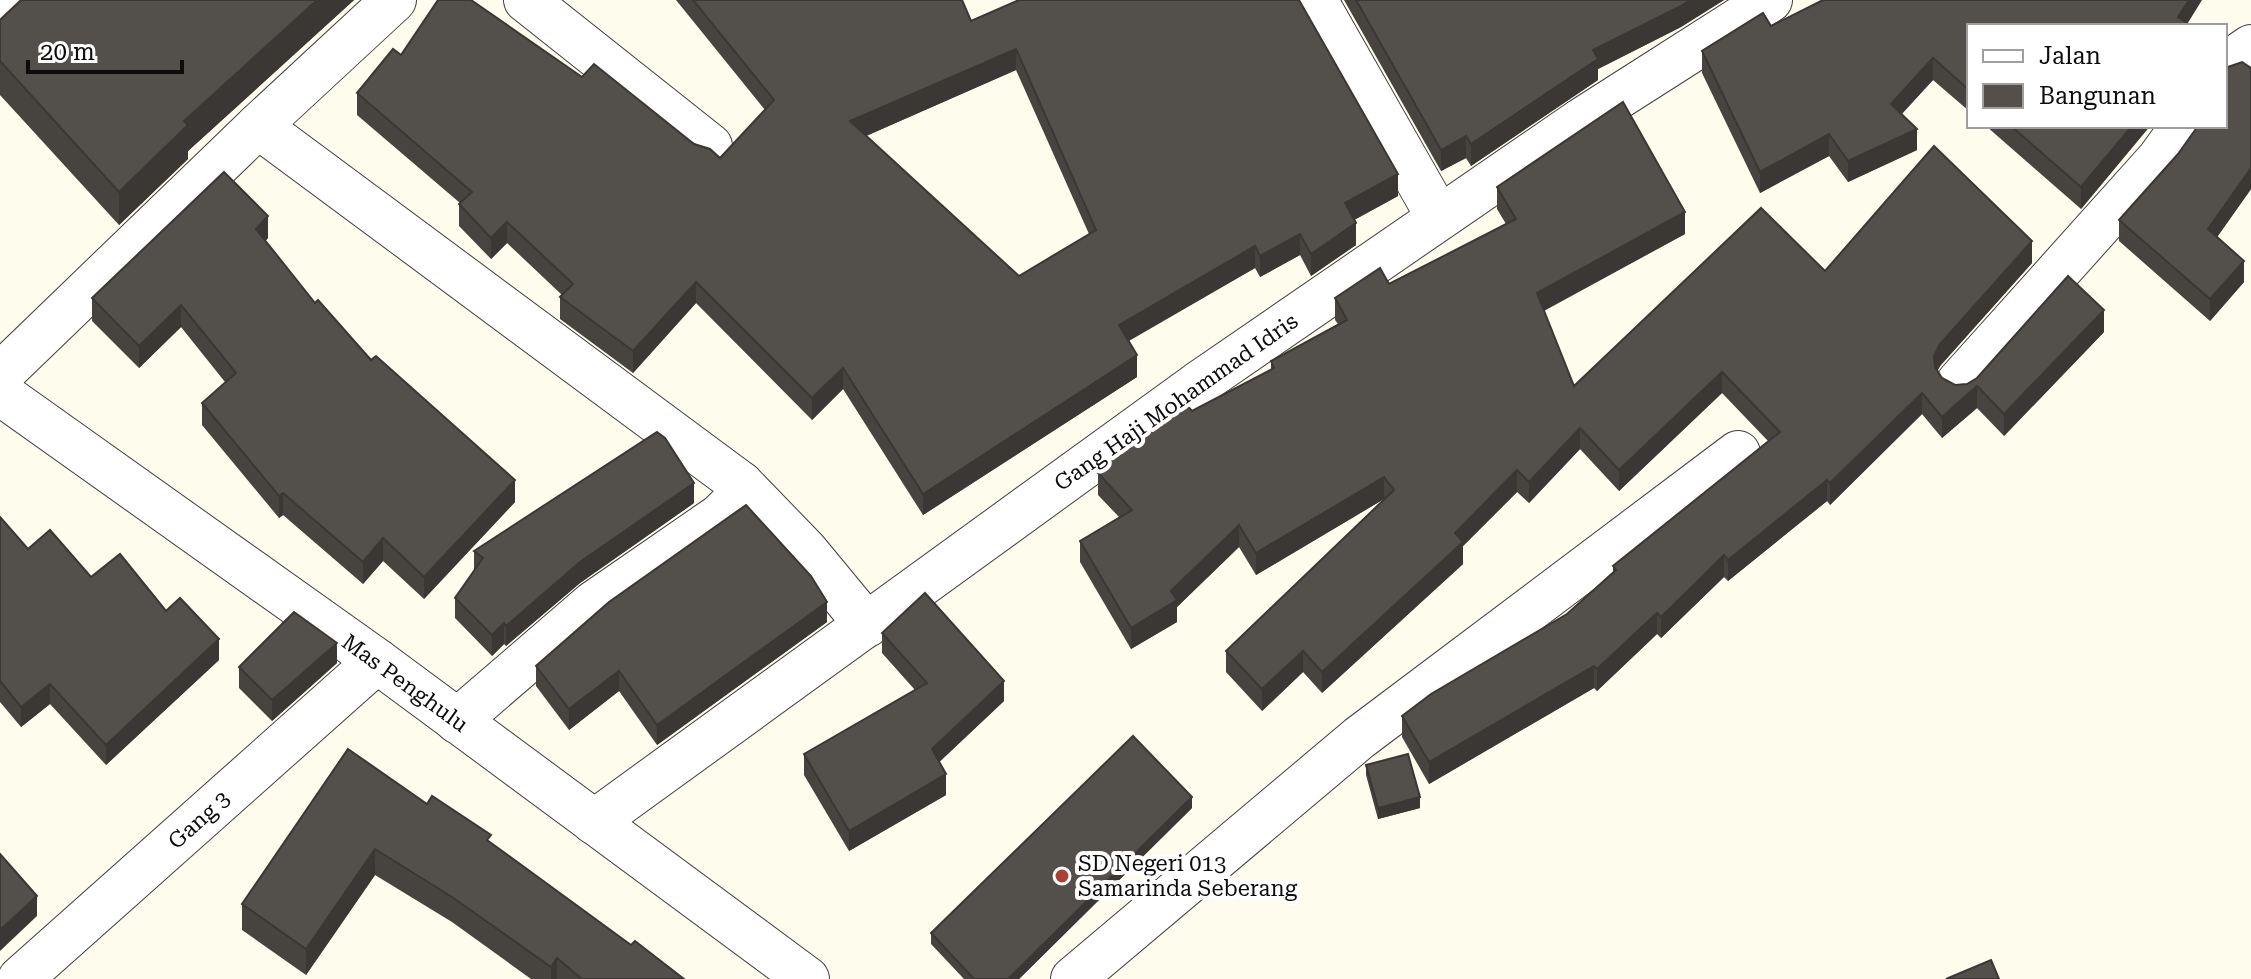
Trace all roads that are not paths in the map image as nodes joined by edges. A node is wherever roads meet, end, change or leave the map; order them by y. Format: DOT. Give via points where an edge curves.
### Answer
graph roads {
  1 [pos="394,0"];
  2 [pos="526,0"];
  3 [pos="1315,0"];
  4 [pos="1770,0"];
  5 [pos="2251,47"];
  6 [pos="2227,64"];
  7 [pos="258,126"];
  8 [pos="2182,128"];
  9 [pos="710,146"];
  10 [pos="1439,218"];
  11 [pos="0,375"];
  12 [pos="1959,382"];
  13 [pos="0,393"];
  14 [pos="1738,453"];
  15 [pos="741,484"];
  16 [pos="867,625"];
  17 [pos="377,661"];
  18 [pos="457,721"];
  19 [pos="594,822"];
  20 [pos="20,979"];
  21 [pos="807,979"];
  22 [pos="1073,979"];
  1 -- 7 [label="street"];
  2 -- 9 [label="street"];
  3 -- 10 [label="street"];
  4 -- 10 [label="street, Gang Haji Mohammad Idris"];
  5 -- 6 [label="street"];
  7 -- 11 [label="street"];
  7 -- 15 [label="street"];
  8 -- 12 [label="street"];
  10 -- 16 [label="street, Gang Haji Mohammad Idris" via="1198,384"];
  13 -- 17 [label="street, Mas Penghulu"];
  14 -- 22 [label="street" via="1359,738"];
  15 -- 16 [label="street"];
  15 -- 18 [label="street" via="720,516 594,603"];
  16 -- 19 [label="street, Gang Haji Mohammad Idris"];
  17 -- 18 [label="street, Mas Penghulu"];
  17 -- 20 [label="street, Gang 3"];
  18 -- 19 [label="street, Mas Penghulu"];
  19 -- 21 [label="street, Mas Penghulu"];
}
